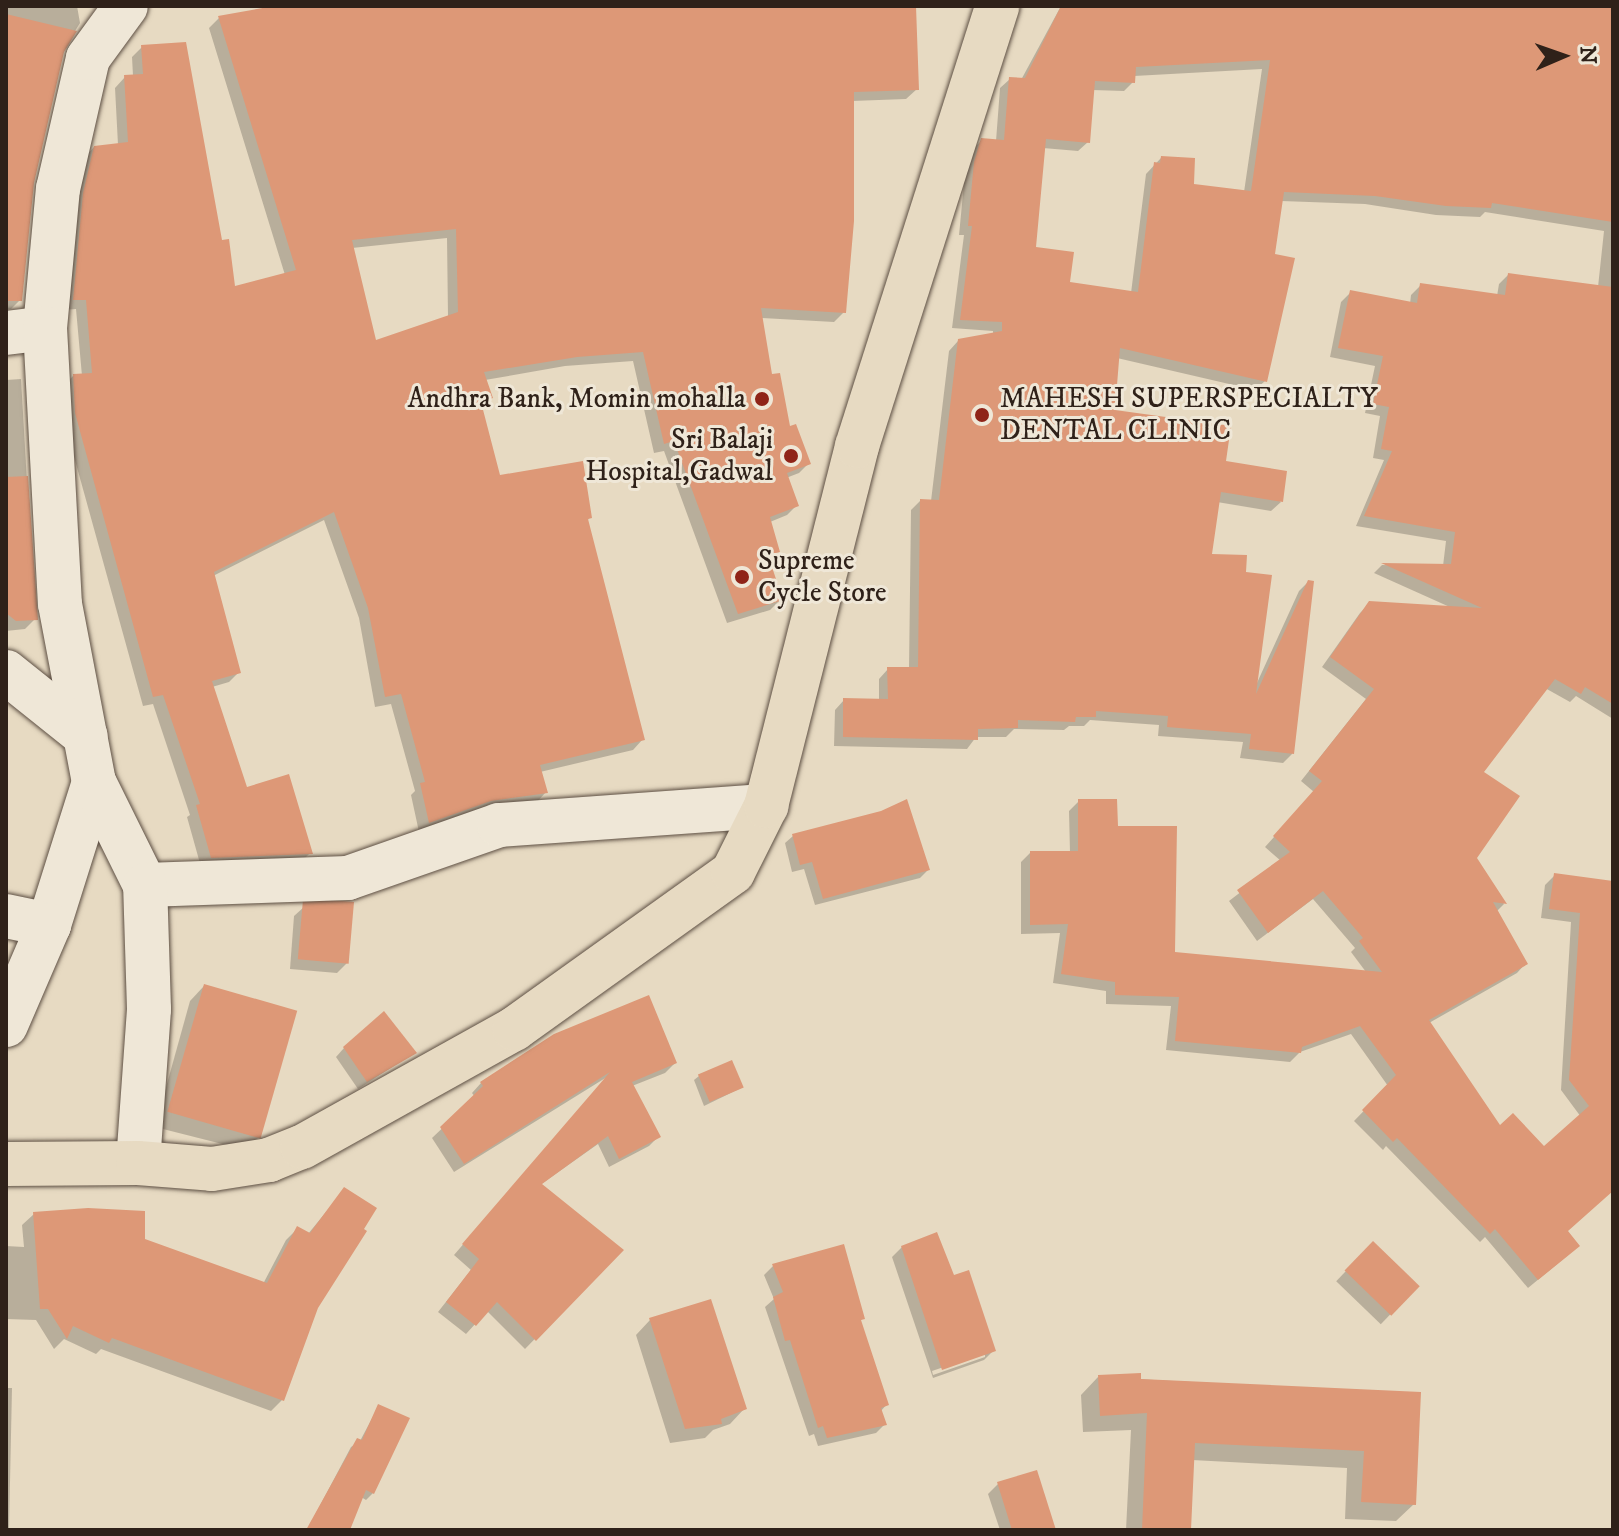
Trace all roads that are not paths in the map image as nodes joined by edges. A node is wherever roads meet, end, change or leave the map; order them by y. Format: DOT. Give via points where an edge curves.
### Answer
graph roads {
  1 [pos="126,6"];
  2 [pos="997,6"];
  3 [pos="26,330"];
  4 [pos="6,672"];
  5 [pos="86,736"];
  6 [pos="94,782"];
  7 [pos="766,806"];
  8 [pos="145,885"];
  9 [pos="6,916"];
  10 [pos="49,925"];
  11 [pos="6,1025"];
  12 [pos="138,1163"];
  13 [pos="6,1164"];
  1 -- 3 [label="street" via="88,58"];
  2 -- 7 [label="main road" via="857,446"];
  3 -- 5 [label="street" via="60,604"];
  4 -- 5 [label="street"];
  5 -- 6 [label="street"];
  6 -- 8 [label="street"];
  6 -- 10 [label="street"];
  7 -- 8 [label="street" via="499,825 348,878"];
  7 -- 12 [label="main road" via="733,872 514,1029 302,1147 269,1160 212,1169"];
  8 -- 12 [label="street" via="149,1009"];
  9 -- 10 [label="street"];
  10 -- 11 [label="street"];
  12 -- 13 [label="main road"];
}
